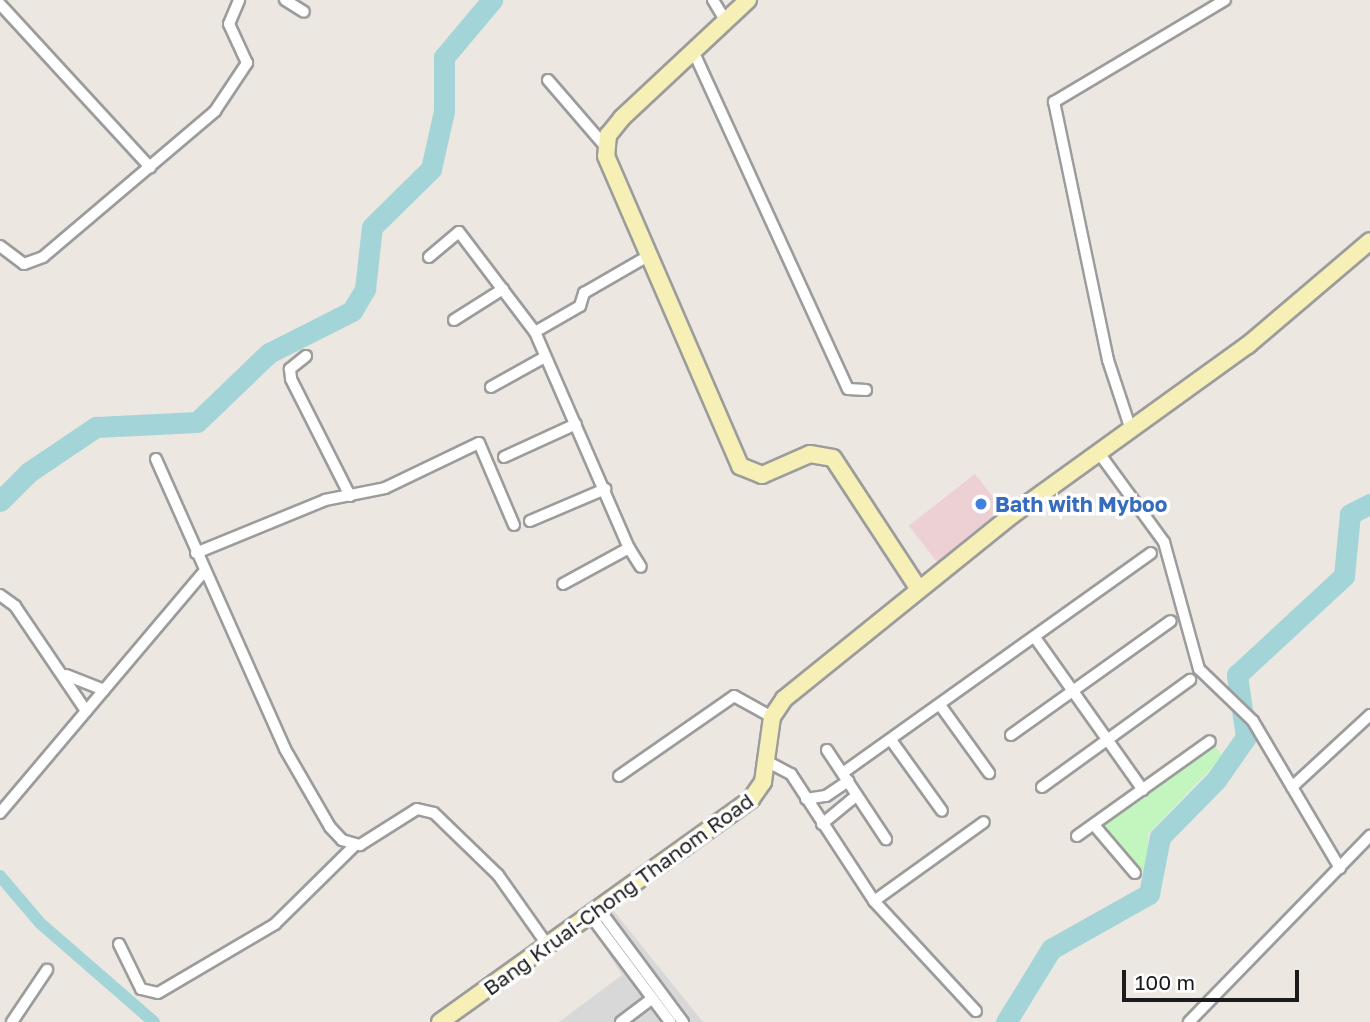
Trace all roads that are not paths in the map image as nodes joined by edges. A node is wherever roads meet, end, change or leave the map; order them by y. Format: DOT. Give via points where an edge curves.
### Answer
graph roads {
  1 [pos="240,0"];
  2 [pos="285,0"];
  3 [pos="713,0"];
  4 [pos="748,0"];
  5 [pos="1225,0"];
  6 [pos="0,4"];
  7 [pos="304,12"];
  8 [pos="726,23"];
  9 [pos="695,55"];
  10 [pos="548,80"];
  11 [pos="605,146"];
  12 [pos="150,167"];
  13 [pos="1370,241"];
  14 [pos="0,246"];
  15 [pos="648,256"];
  16 [pos="429,257"];
  17 [pos="503,289"];
  18 [pos="454,320"];
  19 [pos="535,332"];
  20 [pos="306,356"];
  21 [pos="545,357"];
  22 [pos="491,387"];
  23 [pos="866,390"];
  24 [pos="576,424"];
  25 [pos="1131,430"];
  26 [pos="1098,453"];
  27 [pos="504,457"];
  28 [pos="156,459"];
  29 [pos="605,489"];
  30 [pos="351,496"];
  31 [pos="530,521"];
  32 [pos="514,525"];
  33 [pos="629,548"];
  34 [pos="196,553"];
  35 [pos="1151,553"];
  36 [pos="641,568"];
  37 [pos="202,573"];
  38 [pos="563,584"];
  39 [pos="918,588"];
  40 [pos="0,595"];
  41 [pos="1171,621"];
  42 [pos="1036,639"];
  43 [pos="66,675"];
  44 [pos="1191,680"];
  45 [pos="104,690"];
  46 [pos="1073,692"];
  47 [pos="940,705"];
  48 [pos="86,712"];
  49 [pos="1370,715"];
  50 [pos="772,717"];
  51 [pos="1011,735"];
  52 [pos="891,740"];
  53 [pos="1106,740"];
  54 [pos="1210,741"];
  55 [pos="827,750"];
  56 [pos="768,762"];
  57 [pos="989,774"];
  58 [pos="620,776"];
  59 [pos="846,777"];
  60 [pos="1042,787"];
  61 [pos="1292,787"];
  62 [pos="1143,790"];
  63 [pos="857,795"];
  64 [pos="825,796"];
  65 [pos="806,799"];
  66 [pos="835,810"];
  67 [pos="942,811"];
  68 [pos="0,813"];
  69 [pos="984,822"];
  70 [pos="822,824"];
  71 [pos="1094,825"];
  72 [pos="1077,836"];
  73 [pos="1370,836"];
  74 [pos="886,839"];
  75 [pos="355,845"];
  76 [pos="1340,868"];
  77 [pos="1135,873"];
  78 [pos="874,901"];
  79 [pos="595,912"];
  80 [pos="119,944"];
  81 [pos="548,946"];
  82 [pos="47,970"];
  83 [pos="651,991"];
  84 [pos="976,1011"];
  85 [pos="12,1022"];
  86 [pos="440,1022"];
  87 [pos="621,1022"];
  88 [pos="670,1022"];
  89 [pos="683,1022"];
  90 [pos="1189,1022"];
  1 -- 12 [label="street" via="229,24 246,58 239,82"];
  2 -- 7 [label="street"];
  3 -- 8 [label="street"];
  4 -- 8 [label="street"];
  5 -- 25 [label="street" via="1054,102 1111,372"];
  6 -- 12 [label="street"];
  8 -- 9 [label="street"];
  9 -- 11 [label="street" via="622,118"];
  9 -- 23 [label="street" via="848,388"];
  10 -- 11 [label="street"];
  11 -- 15 [label="street"];
  12 -- 14 [label="street" via="31,263 15,261"];
  13 -- 25 [label="street" via="1248,345"];
  15 -- 19 [label="street"];
  15 -- 39 [label="street" via="740,466 773,474 810,454 833,458"];
  16 -- 17 [label="street" via="459,232"];
  17 -- 18 [label="street"];
  17 -- 19 [label="street"];
  19 -- 21 [label="street"];
  20 -- 30 [label="street" via="290,369 291,379"];
  21 -- 22 [label="street"];
  21 -- 24 [label="street"];
  24 -- 27 [label="street"];
  24 -- 29 [label="street"];
  25 -- 26 [label="street"];
  26 -- 39 [label="street"];
  26 -- 61 [label="street" via="1164,542 1199,669 1235,697"];
  28 -- 34 [label="street"];
  29 -- 31 [label="street"];
  29 -- 33 [label="street"];
  30 -- 32 [label="street" via="384,488 479,443"];
  30 -- 34 [label="street"];
  33 -- 36 [label="street"];
  33 -- 38 [label="street"];
  34 -- 37 [label="street"];
  35 -- 42 [label="street"];
  37 -- 45 [label="street"];
  37 -- 75 [label="street" via="296,771 330,827"];
  39 -- 50 [label="street" via="784,699"];
  40 -- 43 [label="street"];
  41 -- 46 [label="street"];
  42 -- 46 [label="street"];
  42 -- 47 [label="street"];
  43 -- 45 [label="street"];
  43 -- 48 [label="street"];
  44 -- 53 [label="street"];
  45 -- 48 [label="street"];
  46 -- 51 [label="street"];
  46 -- 53 [label="street"];
  47 -- 52 [label="street"];
  47 -- 57 [label="street"];
  48 -- 68 [label="street"];
  49 -- 61 [label="street"];
  50 -- 56 [label="street, Bang Kruai-Chong Thanom Road"];
  50 -- 58 [label="street" via="734,696"];
  52 -- 59 [label="street"];
  52 -- 67 [label="street"];
  53 -- 60 [label="street"];
  53 -- 62 [label="street"];
  54 -- 62 [label="street"];
  55 -- 59 [label="street"];
  56 -- 65 [label="street" via="787,769"];
  56 -- 79 [label="street, Bang Kruai-Chong Thanom Road" via="751,799"];
  59 -- 63 [label="street"];
  59 -- 64 [label="street"];
  61 -- 76 [label="street"];
  62 -- 71 [label="street"];
  63 -- 66 [label="street"];
  63 -- 74 [label="street"];
  64 -- 65 [label="street"];
  64 -- 66 [label="street"];
  65 -- 70 [label="street"];
  66 -- 70 [label="street"];
  69 -- 78 [label="street"];
  70 -- 78 [label="street"];
  71 -- 72 [label="street"];
  71 -- 77 [label="street"];
  73 -- 76 [label="street"];
  75 -- 80 [label="street" via="275,924 158,993 141,989"];
  75 -- 81 [label="street" via="417,809 434,813 498,875"];
  76 -- 90 [label="street"];
  78 -- 84 [label="street"];
  79 -- 81 [label="street, Bang Kruai-Chong Thanom Road"];
  79 -- 83 [label="street"];
  81 -- 86 [label="street, Bang Kruai-Chong Thanom Road"];
  82 -- 85 [label="street"];
  83 -- 87 [label="street"];
  83 -- 88 [label="street"];
  83 -- 89 [label="street"];
}
